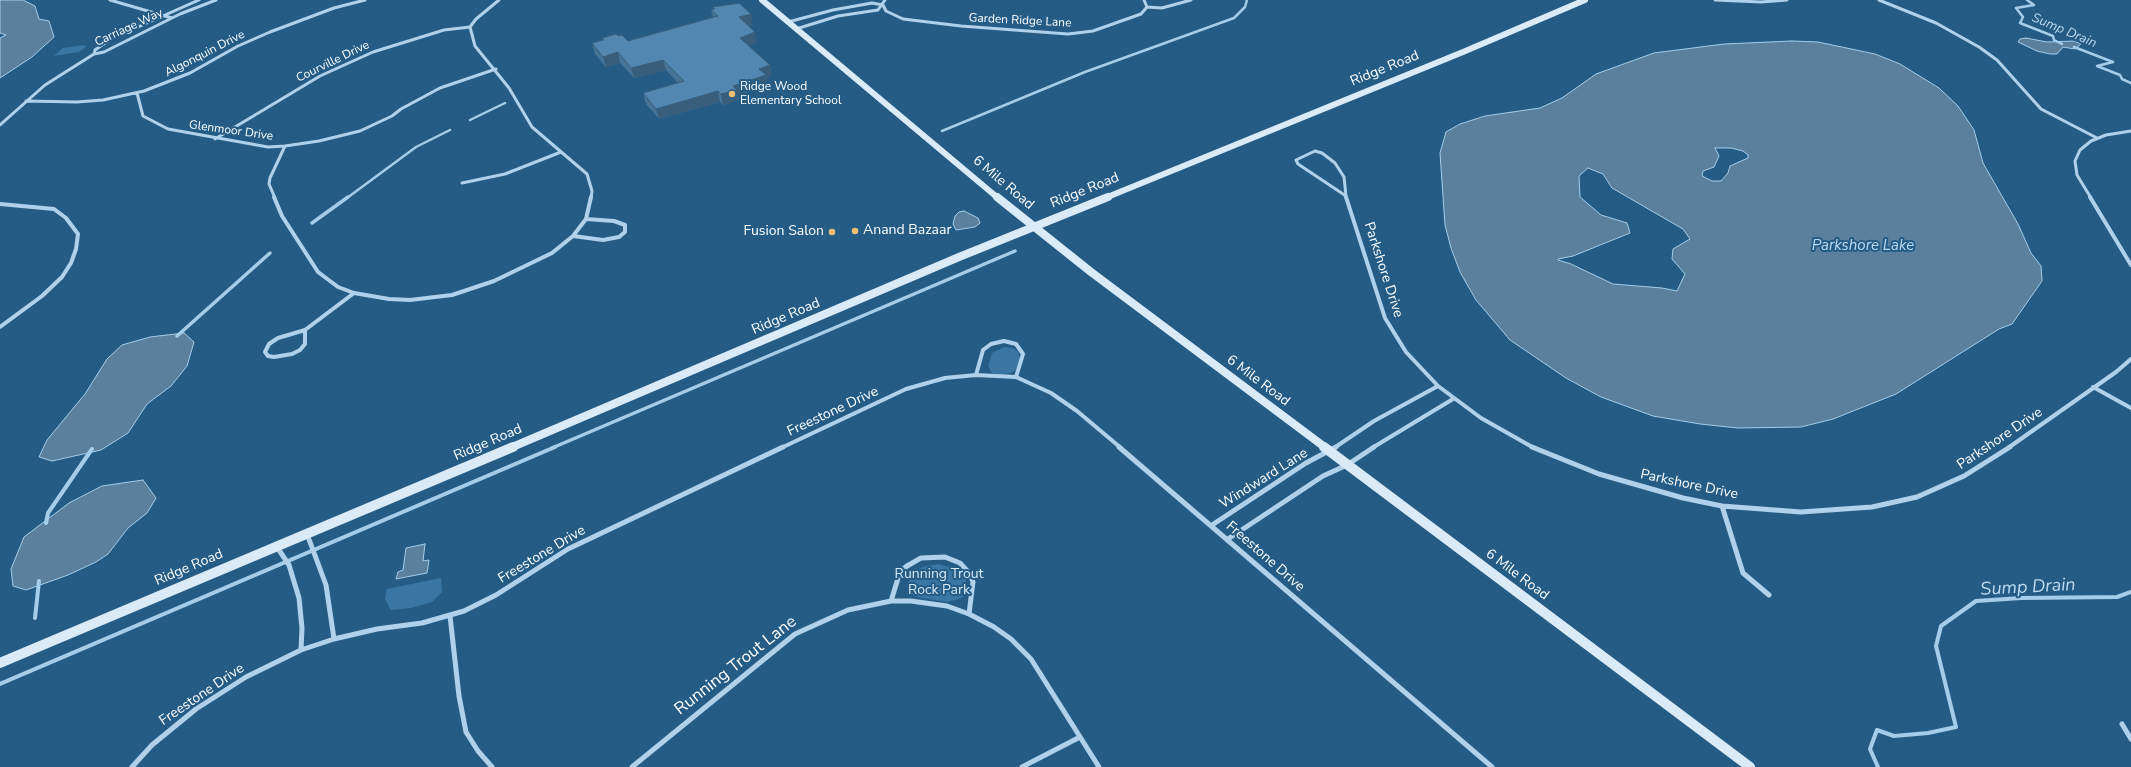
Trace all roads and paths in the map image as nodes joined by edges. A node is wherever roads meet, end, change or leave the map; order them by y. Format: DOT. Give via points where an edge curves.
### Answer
graph roads {
  1 [pos="110,0"];
  2 [pos="199,0"];
  3 [pos="216,0"];
  4 [pos="365,0"];
  5 [pos="499,0"];
  6 [pos="762,0"];
  7 [pos="885,0"];
  8 [pos="1144,0"];
  9 [pos="1191,0"];
  10 [pos="1585,0"];
  11 [pos="1715,0"];
  12 [pos="1787,0"];
  13 [pos="1879,0"];
  14 [pos="884,5"];
  15 [pos="1147,7"];
  16 [pos="161,15"];
  17 [pos="172,18"];
  18 [pos="788,22"];
  19 [pos="470,27"];
  20 [pos="796,29"];
  21 [pos="94,54"];
  22 [pos="496,69"];
  23 [pos="137,93"];
  24 [pos="26,101"];
  25 [pos="0,125"];
  26 [pos="2131,131"];
  27 [pos="2097,138"];
  28 [pos="215,139"];
  29 [pos="284,146"];
  30 [pos="561,152"];
  31 [pos="462,183"];
  32 [pos="1346,196"];
  33 [pos="0,204"];
  34 [pos="586,218"];
  35 [pos="1033,227"];
  36 [pos="573,236"];
  37 [pos="2131,265"];
  38 [pos="354,294"];
  39 [pos="0,327"];
  40 [pos="305,330"];
  41 [pos="2131,359"];
  42 [pos="976,374"];
  43 [pos="1016,377"];
  44 [pos="1438,386"];
  45 [pos="2093,387"];
  46 [pos="1453,399"];
  47 [pos="2131,408"];
  48 [pos="1329,452"];
  49 [pos="1347,465"];
  50 [pos="1722,506"];
  51 [pos="1212,525"];
  52 [pos="306,533"];
  53 [pos="1228,539"];
  54 [pos="277,546"];
  55 [pos="1769,595"];
  56 [pos="891,601"];
  57 [pos="969,614"];
  58 [pos="450,616"];
  59 [pos="334,639"];
  60 [pos="301,650"];
  61 [pos="0,663"];
  62 [pos="2122,724"];
  63 [pos="1080,737"];
  64 [pos="2131,739"];
  65 [pos="132,767"];
  66 [pos="492,767"];
  67 [pos="632,767"];
  68 [pos="1022,767"];
  69 [pos="1099,767"];
  70 [pos="1492,767"];
  71 [pos="1750,767"];
  1 -- 16 [label="street"];
  2 -- 16 [label="street, Carriage Way"];
  3 -- 17 [label="street, Carriage Way"];
  4 -- 23 [label="street, Algonquin Drive" via="334,8 270,32 169,83"];
  5 -- 19 [label="street"];
  6 -- 18 [label="street, 6 Mile Road"];
  7 -- 14 [label="street"];
  8 -- 15 [label="street"];
  9 -- 15 [label="street" via="1162,8"];
  10 -- 35 [label="street, Ridge Road"];
  11 -- 12 [label="street"];
  13 -- 27 [label="street" via="1936,23 1974,43 1997,60 2041,109"];
  14 -- 15 [label="street, Garden Ridge Lane" via="886,11 902,19 1068,34 1093,31 1141,14"];
  14 -- 18 [label="street" via="872,3"];
  14 -- 20 [label="street" via="878,10 838,16"];
  16 -- 17 [label="street"];
  16 -- 21 [label="street, Carriage Way" via="111,39 95,50"];
  17 -- 21 [label="street, Carriage Way" via="104,52"];
  18 -- 20 [label="street, 6 Mile Road"];
  19 -- 22 [label="street" via="475,46"];
  19 -- 28 [label="street, Courville Drive" via="444,30 373,52 301,87"];
  20 -- 35 [label="street, 6 Mile Road"];
  21 -- 24 [label="street, Carriage Way" via="45,85"];
  22 -- 29 [label="street, Glenmoor Drive" via="440,88 360,131"];
  22 -- 30 [label="street" via="532,127"];
  23 -- 24 [label="street, Algonquin Drive" via="77,102"];
  23 -- 28 [label="street, Glenmoor Drive" via="143,116 168,129"];
  24 -- 25 [label="street, Carriage Way"];
  26 -- 27 [label="street"];
  27 -- 37 [label="street" via="2080,150 2075,161 2077,175"];
  28 -- 29 [label="street, Glenmoor Drive" via="268,147"];
  29 -- 38 [label="street" via="269,184 282,216 318,272 338,287"];
  30 -- 31 [label="street" via="505,174"];
  30 -- 34 [label="street" via="587,174 592,191"];
  32 -- 32 [label="street, Parkshore Drive" via="1344,177 1329,157 1315,151 1296,160 1298,164"];
  32 -- 44 [label="street, Parkshore Drive" via="1385,318 1406,352"];
  33 -- 39 [label="street" via="54,209 66,218 78,234 71,263 62,277 42,296"];
  34 -- 36 [label="street"];
  34 -- 36 [label="street" via="614,221 625,225 625,232 619,238 603,240"];
  35 -- 48 [label="street, 6 Mile Road"];
  35 -- 52 [label="street, Ridge Road"];
  36 -- 38 [label="street" via="536,262 494,281 452,295 410,300"];
  38 -- 40 [label="street"];
  40 -- 40 [label="street" via="278,338 269,344 264,352 274,357 292,354 305,344"];
  41 -- 45 [label="street, Parkshore Drive"];
  42 -- 43 [label="street, Freestone Drive"];
  42 -- 43 [label="street" via="983,350 996,342 1004,341 1016,344 1023,354"];
  42 -- 58 [label="street, Freestone Drive" via="945,378 906,390 568,549 496,595"];
  43 -- 51 [label="street, Freestone Drive" via="1051,393 1077,411"];
  44 -- 46 [label="street, Parkshore Drive"];
  44 -- 48 [label="street, Windward Lane" via="1374,421"];
  45 -- 47 [label="street"];
  45 -- 50 [label="street, Parkshore Drive" via="2018,442 1964,476 1917,497 1872,507 1835,511 1783,512"];
  46 -- 49 [label="street, Windward Lane"];
  46 -- 50 [label="street, Parkshore Drive" via="1496,428 1551,456 1655,492"];
  48 -- 49 [label="street, 6 Mile Road"];
  48 -- 51 [label="street, Windward Lane" via="1306,463"];
  49 -- 53 [label="street, Windward Lane" via="1323,476"];
  49 -- 71 [label="street, 6 Mile Road"];
  50 -- 55 [label="street" via="1743,573"];
  51 -- 53 [label="street, Freestone Drive"];
  52 -- 54 [label="street, Ridge Road"];
  52 -- 59 [label="street" via="326,585"];
  53 -- 70 [label="street, Freestone Drive"];
  54 -- 60 [label="street" via="289,565 299,598"];
  54 -- 61 [label="street, Ridge Road"];
  56 -- 57 [label="street, Running Trout Lane" via="947,606"];
  56 -- 57 [label="street" via="900,572 907,566 922,558 945,557 960,563 970,574 973,582"];
  56 -- 67 [label="street, Running Trout Lane" via="848,610 795,634"];
  57 -- 63 [label="street, Running Trout Lane" via="994,627 1023,650"];
  58 -- 59 [label="street, Freestone Drive"];
  58 -- 66 [label="street" via="466,732"];
  59 -- 60 [label="street, Freestone Drive"];
  60 -- 65 [label="street, Freestone Drive" via="246,677 196,709 152,745"];
  62 -- 64 [label="street"];
  63 -- 68 [label="street"];
  63 -- 69 [label="street, Running Trout Lane"];
}
